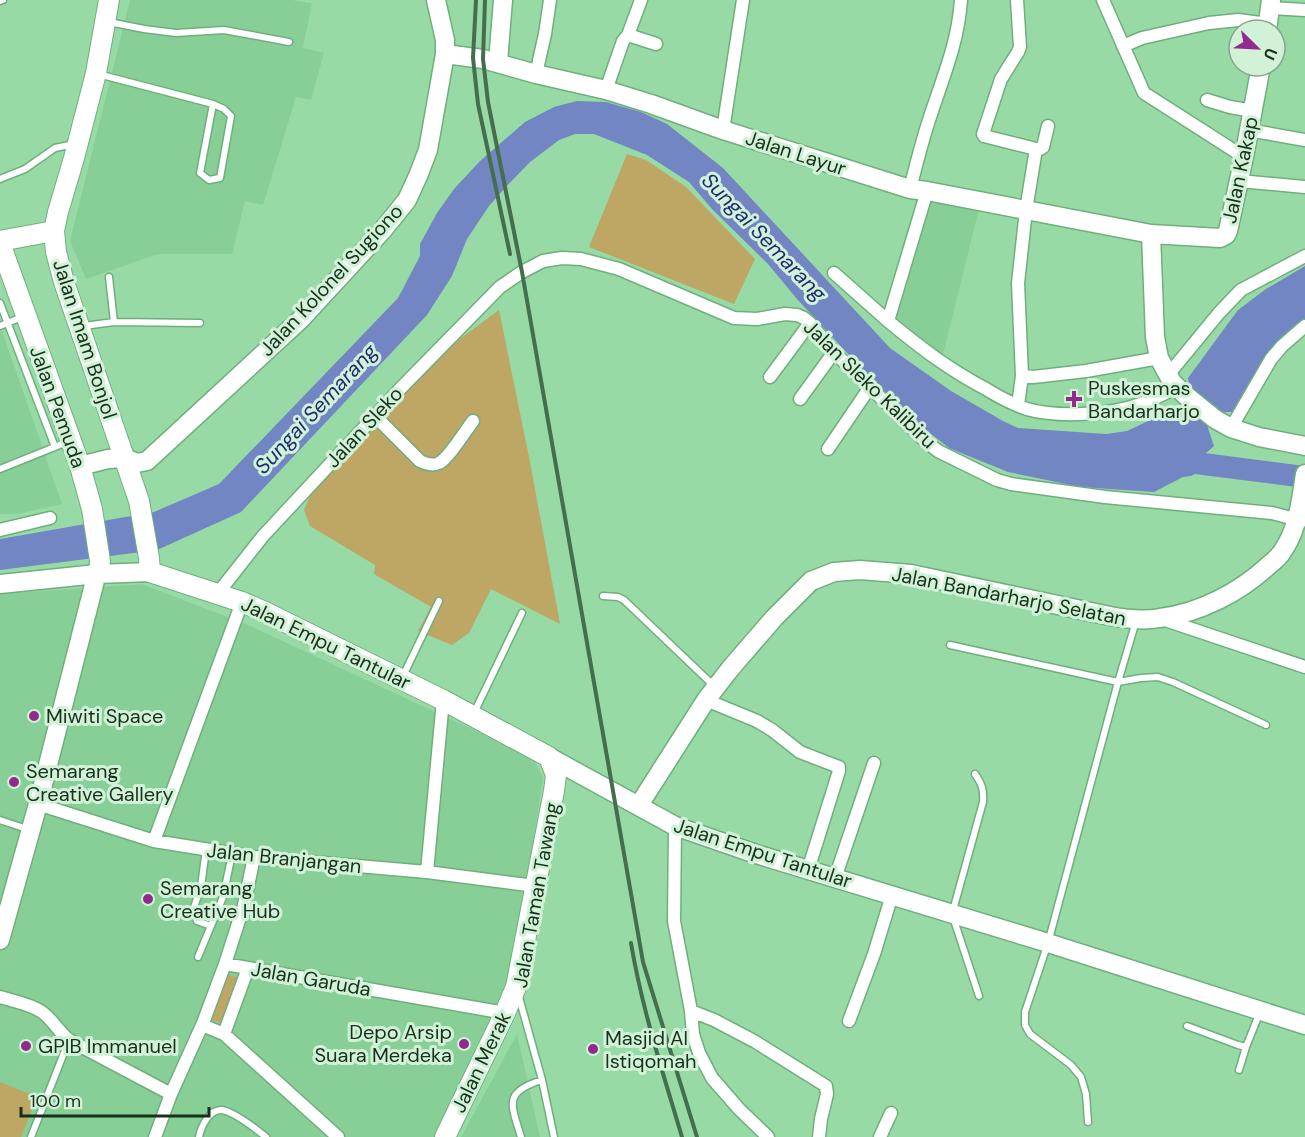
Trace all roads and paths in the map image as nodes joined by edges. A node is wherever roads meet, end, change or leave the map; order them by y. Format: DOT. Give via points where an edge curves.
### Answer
graph roads {
  1 [pos="109,0"];
  2 [pos="436,0"];
  3 [pos="503,0"];
  4 [pos="550,0"];
  5 [pos="641,0"];
  6 [pos="743,0"];
  7 [pos="961,0"];
  8 [pos="1017,0"];
  9 [pos="1106,1"];
  10 [pos="1305,10"];
  11 [pos="1269,16"];
  12 [pos="105,21"];
  13 [pos="628,35"];
  14 [pos="289,42"];
  15 [pos="656,44"];
  16 [pos="1123,46"];
  17 [pos="445,54"];
  18 [pos="498,62"];
  19 [pos="96,73"];
  20 [pos="536,74"];
  21 [pos="1259,78"];
  22 [pos="606,90"];
  23 [pos="1207,100"];
  24 [pos="213,104"];
  25 [pos="1253,111"];
  26 [pos="1048,126"];
  27 [pos="723,130"];
  28 [pos="1248,130"];
  29 [pos="1305,140"];
  30 [pos="78,143"];
  31 [pos="1036,149"];
  32 [pos="1244,157"];
  33 [pos="0,179"];
  34 [pos="1239,181"];
  35 [pos="1305,187"];
  36 [pos="919,190"];
  37 [pos="1026,210"];
  38 [pos="54,231"];
  39 [pos="1151,234"];
  40 [pos="0,242"];
  41 [pos="1305,256"];
  42 [pos="522,272"];
  43 [pos="834,273"];
  44 [pos="109,277"];
  45 [pos="0,303"];
  46 [pos="26,316"];
  47 [pos="888,321"];
  48 [pos="114,322"];
  49 [pos="7,323"];
  50 [pos="200,323"];
  51 [pos="810,323"];
  52 [pos="0,326"];
  53 [pos="1305,326"];
  54 [pos="80,327"];
  55 [pos="834,352"];
  56 [pos="1159,358"];
  57 [pos="1022,376"];
  58 [pos="770,377"];
  59 [pos="1176,385"];
  60 [pos="870,387"];
  61 [pos="800,399"];
  62 [pos="1018,405"];
  63 [pos="375,416"];
  64 [pos="473,421"];
  65 [pos="1231,428"];
  66 [pos="63,444"];
  67 [pos="1305,446"];
  68 [pos="828,449"];
  69 [pos="125,458"];
  70 [pos="80,466"];
  71 [pos="0,470"];
  72 [pos="1305,474"];
  73 [pos="50,518"];
  74 [pos="1301,520"];
  75 [pos="0,530"];
  76 [pos="150,565"];
  77 [pos="99,568"];
  78 [pos="0,584"];
  79 [pos="218,593"];
  80 [pos="603,596"];
  81 [pos="439,601"];
  82 [pos="242,602"];
  83 [pos="522,613"];
  84 [pos="1161,618"];
  85 [pos="1136,620"];
  86 [pos="950,645"];
  87 [pos="1305,667"];
  88 [pos="401,679"];
  89 [pos="1118,682"];
  90 [pos="711,694"];
  91 [pos="443,700"];
  92 [pos="473,716"];
  93 [pos="1266,725"];
  94 [pos="549,757"];
  95 [pos="874,763"];
  96 [pos="975,774"];
  97 [pos="38,804"];
  98 [pos="639,805"];
  99 [pos="0,820"];
  100 [pos="675,826"];
  101 [pos="31,830"];
  102 [pos="154,841"];
  103 [pos="206,849"];
  104 [pos="232,853"];
  105 [pos="254,857"];
  106 [pos="808,870"];
  107 [pos="427,872"];
  108 [pos="835,878"];
  109 [pos="535,886"];
  110 [pos="892,895"];
  111 [pos="952,914"];
  112 [pos="211,926"];
  113 [pos="0,940"];
  114 [pos="1048,943"];
  115 [pos="198,957"];
  116 [pos="225,964"];
  117 [pos="248,968"];
  118 [pos="516,987"];
  119 [pos="979,996"];
  120 [pos="0,997"];
  121 [pos="691,1011"];
  122 [pos="1261,1011"];
  123 [pos="505,1013"];
  124 [pos="849,1021"];
  125 [pos="202,1025"];
  126 [pos="1305,1025"];
  127 [pos="1187,1026"];
  128 [pos="224,1034"];
  129 [pos="69,1040"];
  130 [pos="1246,1047"];
  131 [pos="1239,1070"];
  132 [pos="542,1080"];
  133 [pos="171,1094"];
  134 [pos="891,1113"];
  135 [pos="1088,1122"];
  136 [pos="32,1137"];
  137 [pos="155,1137"];
  138 [pos="199,1137"];
  139 [pos="266,1137"];
  140 [pos="338,1137"];
  141 [pos="445,1137"];
  142 [pos="521,1137"];
  143 [pos="554,1137"];
  144 [pos="768,1137"];
  145 [pos="819,1137"];
  146 [pos="880,1137"];
  1 -- 12 [label="main road, Jalan Imam Bonjol"];
  2 -- 17 [label="street, Jalan Kolonel Sugiono"];
  3 -- 18 [label="street"];
  4 -- 20 [label="street"];
  5 -- 13 [label="street"];
  6 -- 27 [label="street"];
  7 -- 36 [label="street" via="954,46 923,140"];
  8 -- 31 [label="street" via="1020,47 1001,80 983,135"];
  9 -- 16 [label="street"];
  10 -- 11 [label="street"];
  11 -- 16 [label="street" via="1209,23"];
  12 -- 14 [label="lane" via="176,33 224,30"];
  12 -- 19 [label="main road, Jalan Imam Bonjol"];
  13 -- 15 [label="street"];
  13 -- 22 [label="street"];
  16 -- 32 [label="street" via="1144,93"];
  17 -- 18 [label="street, Jalan Layur"];
  17 -- 69 [label="street, Jalan Kolonel Sugiono" via="428,150 406,200 388,224 301,319 147,461 137,463"];
  18 -- 20 [label="street, Jalan Layur"];
  19 -- 24 [label="lane"];
  19 -- 30 [label="main road, Jalan Imam Bonjol"];
  20 -- 22 [label="street, Jalan Layur"];
  21 -- 25 [label="street, Jalan Kakap"];
  22 -- 27 [label="street, Jalan Layur"];
  23 -- 25 [label="street"];
  24 -- 24 [label="lane" via="200,173 209,180 220,178 231,116"];
  25 -- 28 [label="street, Jalan Kakap"];
  26 -- 31 [label="street" via="1043,147"];
  27 -- 36 [label="street, Jalan Layur"];
  28 -- 29 [label="street"];
  28 -- 32 [label="street, Jalan Kakap"];
  30 -- 33 [label="lane" via="55,148 25,169"];
  30 -- 38 [label="main road, Jalan Imam Bonjol"];
  31 -- 37 [label="street"];
  32 -- 34 [label="street, Jalan Kakap"];
  34 -- 35 [label="street"];
  34 -- 39 [label="street, Jalan Kakap" via="1228,231 1222,237"];
  36 -- 37 [label="street, Jalan Layur"];
  36 -- 47 [label="street"];
  37 -- 39 [label="street, Jalan Layur"];
  37 -- 57 [label="street" via="1018,283"];
  38 -- 40 [label="main road"];
  38 -- 54 [label="main road, Jalan Imam Bonjol" via="58,262"];
  39 -- 56 [label="street"];
  40 -- 46 [label="main road, Jalan Pemuda"];
  41 -- 59 [label="street" via="1241,290 1219,313"];
  42 -- 51 [label="street, Jalan Sleko Kalibiru" via="543,261 581,259 619,269 731,317 757,319 789,314"];
  42 -- 63 [label="street, Jalan Sleko" via="500,287"];
  43 -- 47 [label="street"];
  44 -- 48 [label="lane"];
  45 -- 49 [label="lane"];
  46 -- 49 [label="lane"];
  46 -- 66 [label="main road, Jalan Pemuda"];
  47 -- 62 [label="street" via="956,373"];
  48 -- 50 [label="lane"];
  48 -- 54 [label="lane"];
  49 -- 52 [label="lane"];
  49 -- 66 [label="lane"];
  51 -- 55 [label="street, Jalan Sleko Kalibiru"];
  51 -- 58 [label="street"];
  53 -- 65 [label="street" via="1271,359"];
  54 -- 69 [label="main road, Jalan Imam Bonjol"];
  55 -- 60 [label="street, Jalan Sleko Kalibiru"];
  55 -- 61 [label="street"];
  56 -- 57 [label="street"];
  56 -- 59 [label="street"];
  57 -- 62 [label="street"];
  59 -- 62 [label="street" via="1156,398 1107,411 1047,413"];
  59 -- 65 [label="street"];
  60 -- 68 [label="street"];
  60 -- 74 [label="street, Jalan Sleko Kalibiru" via="932,447 1004,482 1104,497 1272,513"];
  63 -- 64 [label="street" via="420,462 433,465 446,457"];
  63 -- 79 [label="street, Jalan Sleko" via="263,536"];
  65 -- 67 [label="street"];
  66 -- 70 [label="main road, Jalan Pemuda"];
  66 -- 71 [label="lane"];
  69 -- 70 [label="street"];
  69 -- 76 [label="main road, Jalan Imam Bonjol" via="139,501"];
  70 -- 77 [label="main road, Jalan Pemuda" via="92,509"];
  72 -- 74 [label="street, Jalan Bandarharjo Selatan"];
  73 -- 75 [label="street"];
  74 -- 84 [label="street, Jalan Bandarharjo Selatan" via="1282,553 1259,574 1231,593 1193,610"];
  76 -- 77 [label="street"];
  76 -- 79 [label="main road, Jalan Empu Tantular"];
  77 -- 78 [label="street"];
  77 -- 97 [label="street"];
  79 -- 82 [label="main road, Jalan Empu Tantular"];
  80 -- 90 [label="lane" via="624,600"];
  81 -- 88 [label="lane"];
  82 -- 88 [label="main road, Jalan Empu Tantular"];
  82 -- 102 [label="street"];
  83 -- 92 [label="lane"];
  84 -- 85 [label="street, Jalan Bandarharjo Selatan"];
  84 -- 87 [label="street"];
  85 -- 89 [label="lane"];
  85 -- 90 [label="street, Jalan Bandarharjo Selatan" via="911,574 834,572 811,581 798,593"];
  86 -- 89 [label="lane"];
  88 -- 91 [label="main road, Jalan Empu Tantular"];
  89 -- 93 [label="lane" via="1158,677"];
  89 -- 114 [label="lane"];
  90 -- 98 [label="street, Jalan Bandarharjo Selatan"];
  90 -- 106 [label="street" via="765,725 800,752 839,767"];
  91 -- 92 [label="main road, Jalan Empu Tantular"];
  91 -- 107 [label="street"];
  92 -- 94 [label="main road, Jalan Empu Tantular"];
  94 -- 98 [label="street, Jalan Empu Tantular"];
  94 -- 109 [label="main road, Jalan Taman Tawang" via="556,775"];
  95 -- 108 [label="street"];
  96 -- 111 [label="lane" via="982,784 983,802"];
  97 -- 101 [label="street"];
  97 -- 102 [label="street, Jalan Branjangan"];
  98 -- 100 [label="street, Jalan Empu Tantular"];
  99 -- 101 [label="lane"];
  100 -- 106 [label="street, Jalan Empu Tantular"];
  100 -- 121 [label="street" via="674,921"];
  101 -- 113 [label="street"];
  102 -- 103 [label="street, Jalan Branjangan"];
  103 -- 104 [label="street, Jalan Branjangan"];
  103 -- 112 [label="lane" via="201,887 193,910 197,921"];
  104 -- 105 [label="street, Jalan Branjangan"];
  104 -- 112 [label="lane" via="223,897"];
  105 -- 107 [label="street, Jalan Branjangan"];
  105 -- 116 [label="street, Jalan Garuda"];
  106 -- 108 [label="street, Jalan Empu Tantular"];
  107 -- 109 [label="street, Jalan Branjangan"];
  108 -- 110 [label="street, Jalan Empu Tantular"];
  109 -- 118 [label="main road, Jalan Taman Tawang"];
  110 -- 111 [label="street, Jalan Empu Tantular"];
  110 -- 124 [label="street"];
  111 -- 114 [label="street, Jalan Empu Tantular"];
  111 -- 119 [label="lane"];
  112 -- 115 [label="lane"];
  114 -- 122 [label="street, Jalan Empu Tantular"];
  114 -- 135 [label="lane" via="1024,1025 1081,1077"];
  116 -- 117 [label="street, Jalan Garuda"];
  116 -- 125 [label="street"];
  117 -- 123 [label="street, Jalan Garuda"];
  117 -- 128 [label="street"];
  118 -- 123 [label="main road, Jalan Merak"];
  118 -- 132 [label="lane, Jalan Taman Tawang"];
  120 -- 129 [label="street" via="41,1011"];
  121 -- 144 [label="street" via="693,1034 712,1078"];
  121 -- 145 [label="street" via="754,1041 826,1086"];
  122 -- 126 [label="street, Jalan Empu Tantular"];
  122 -- 130 [label="lane"];
  123 -- 141 [label="main road, Jalan Merak"];
  125 -- 128 [label="street"];
  125 -- 133 [label="street"];
  127 -- 130 [label="lane"];
  128 -- 140 [label="street"];
  129 -- 133 [label="street"];
  129 -- 136 [label="lane"];
  130 -- 131 [label="lane"];
  132 -- 142 [label="lane" via="519,1089 514,1098 512,1108"];
  132 -- 143 [label="lane, Jalan Taman Tawang"];
  133 -- 137 [label="street"];
  134 -- 146 [label="street"];
  138 -- 139 [label="lane" via="206,1119 223,1110"];
}
